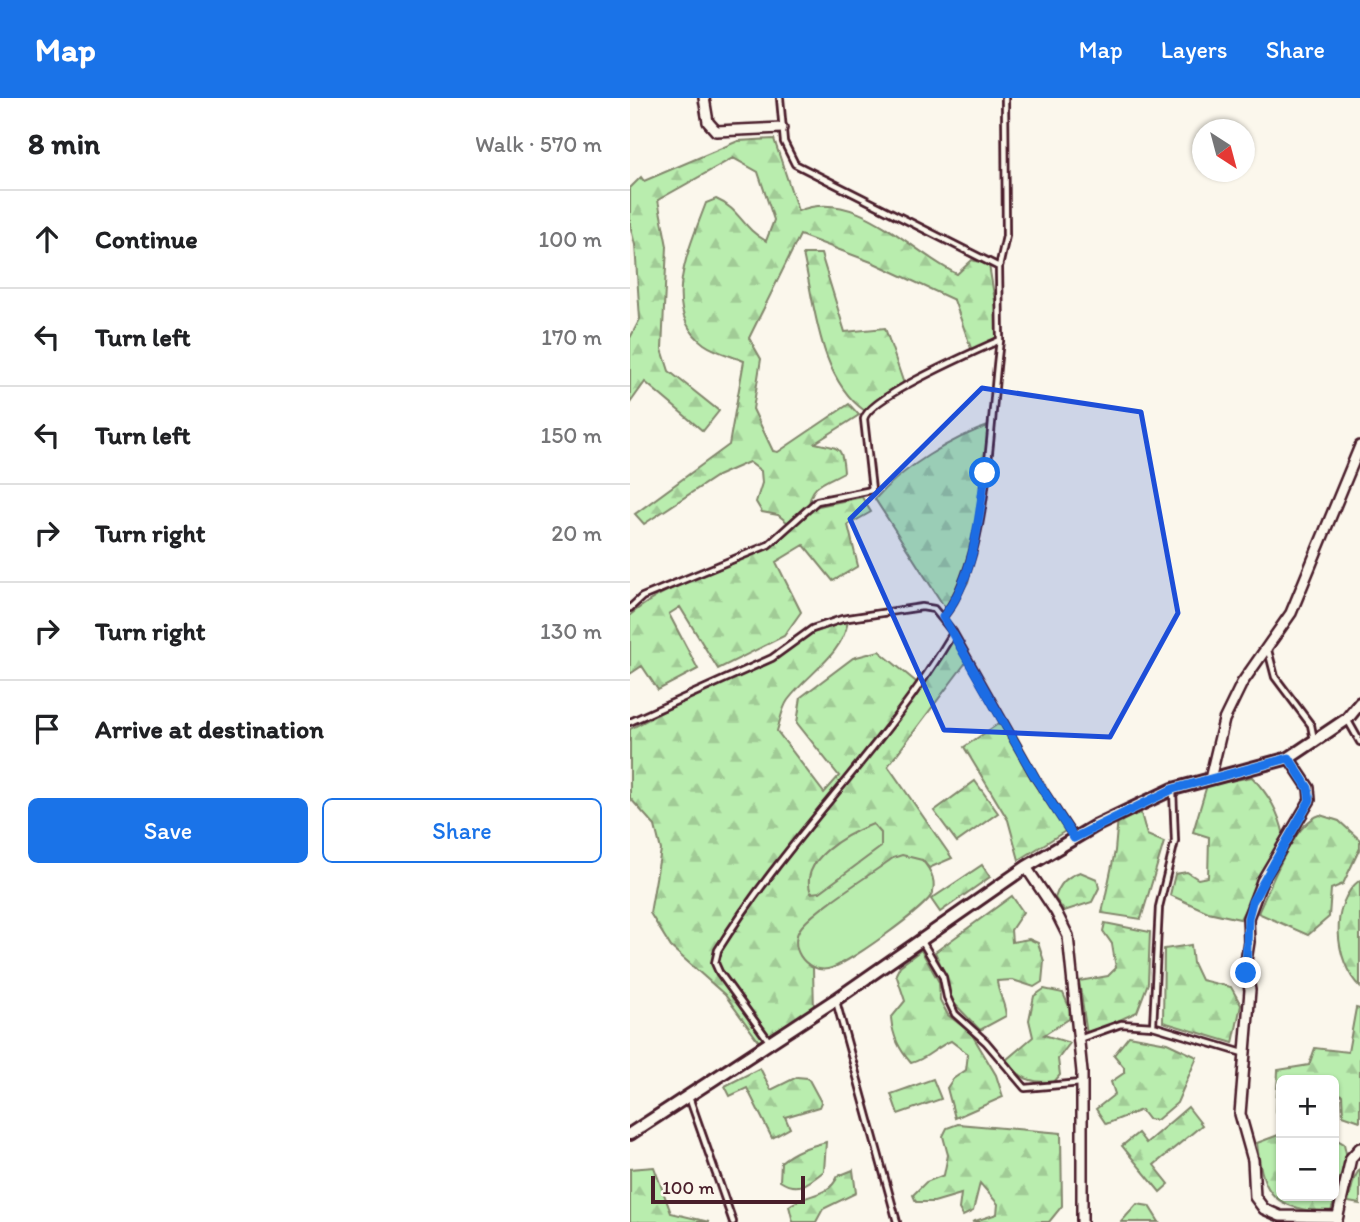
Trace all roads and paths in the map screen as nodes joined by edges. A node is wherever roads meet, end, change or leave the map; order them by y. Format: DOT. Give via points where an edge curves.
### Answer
graph roads {
  1 [pos="704,98"];
  2 [pos="780,98"];
  3 [pos="1005,98"];
  4 [pos="782,128"];
  5 [pos="999,267"];
  6 [pos="1000,340"];
  7 [pos="1360,446"];
  8 [pos="630,608"];
  9 [pos="943,617"];
  10 [pos="953,632"];
  11 [pos="1268,649"];
  12 [pos="1360,703"];
  13 [pos="1347,719"];
  14 [pos="630,722"];
  15 [pos="1360,742"];
  16 [pos="1315,743"];
  17 [pos="1289,758"];
  18 [pos="1210,779"];
  19 [pos="1173,789"];
  20 [pos="1074,838"];
  21 [pos="1026,867"];
  22 [pos="921,940"];
  23 [pos="835,1000"];
  24 [pos="1153,1026"];
  25 [pos="1078,1040"];
  26 [pos="769,1041"];
  27 [pos="1243,1053"];
  28 [pos="1082,1082"];
  29 [pos="688,1094"];
  30 [pos="630,1134"];
  31 [pos="1360,1148"];
  32 [pos="1337,1219"];
  33 [pos="733,1222"];
  34 [pos="897,1222"];
  35 [pos="1082,1222"];
  1 -- 4 [label="street" via="708,122 716,131"];
  2 -- 4 [label="lane"];
  3 -- 5 [label="lane" via="1006,236"];
  4 -- 5 [label="lane" via="786,150 795,164"];
  5 -- 6 [label="lane"];
  6 -- 8 [label="lane" via="903,387 868,410 864,419 872,490 817,502 768,545 642,597"];
  6 -- 9 [label="lane" via="974,546 964,582"];
  7 -- 11 [label="street" via="1292,613"];
  9 -- 10 [label="lane"];
  9 -- 14 [label="lane" via="922,607 842,619 812,629 772,658"];
  10 -- 20 [label="lane"];
  10 -- 26 [label="lane" via="868,755 777,865 718,950 715,963 719,972"];
  11 -- 16 [label="lane" via="1275,677 1311,724"];
  11 -- 18 [label="street" via="1242,683 1224,720"];
  12 -- 13 [label="street"];
  13 -- 15 [label="lane"];
  13 -- 16 [label="street"];
  16 -- 17 [label="street"];
  17 -- 18 [label="street"];
  17 -- 27 [label="street" via="1308,788 1310,800 1252,902 1245,967 1249,1012"];
  18 -- 19 [label="street"];
  19 -- 20 [label="street"];
  19 -- 24 [label="lane" via="1175,841 1159,907"];
  20 -- 21 [label="street"];
  21 -- 22 [label="street"];
  21 -- 25 [label="street" via="1068,936"];
  22 -- 23 [label="street"];
  22 -- 28 [label="lane" via="943,977 955,1014 1025,1087"];
  23 -- 26 [label="street"];
  23 -- 34 [label="lane"];
  24 -- 25 [label="lane" via="1121,1024"];
  24 -- 27 [label="lane"];
  25 -- 28 [label="street"];
  26 -- 29 [label="street"];
  27 -- 32 [label="street" via="1240,1114 1259,1204 1280,1216"];
  28 -- 35 [label="street"];
  29 -- 30 [label="street"];
  29 -- 33 [label="lane"];
  31 -- 32 [label="street" via="1351,1158"];
}
